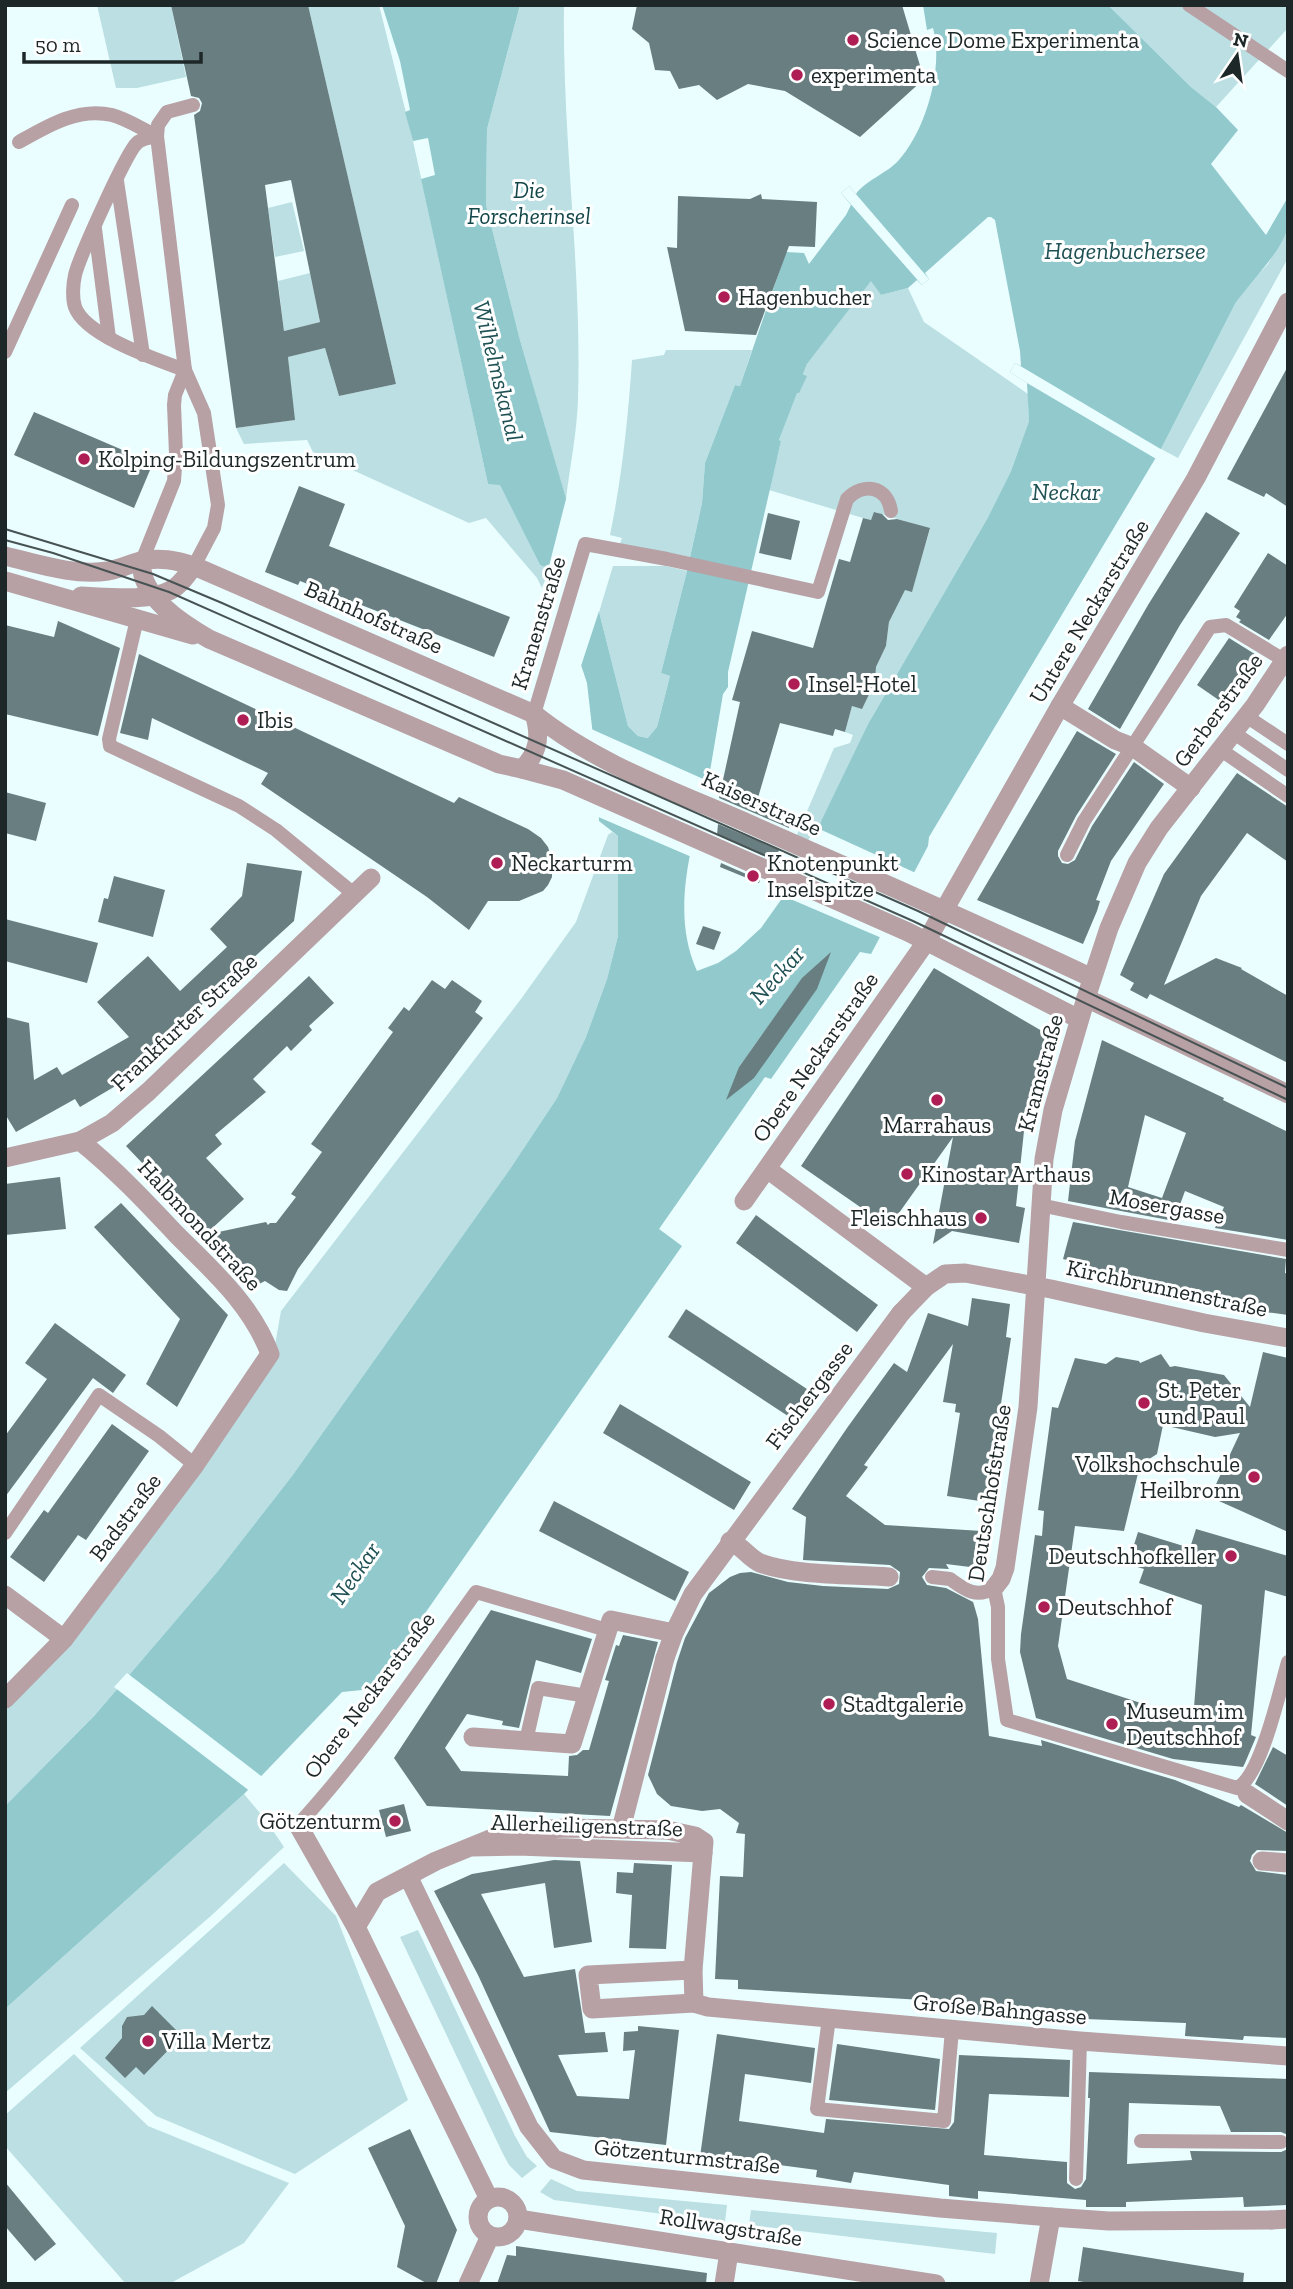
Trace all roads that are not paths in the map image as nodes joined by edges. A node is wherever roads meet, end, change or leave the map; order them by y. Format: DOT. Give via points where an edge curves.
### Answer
graph roads {
  1 [pos="1189,5"];
  2 [pos="1288,71"];
  3 [pos="193,105"];
  4 [pos="157,136"];
  5 [pos="19,142"];
  6 [pos="117,180"];
  7 [pos="72,205"];
  8 [pos="95,228"];
  9 [pos="1288,302"];
  10 [pos="109,338"];
  11 [pos="5,352"];
  12 [pos="143,355"];
  13 [pos="186,370"];
  14 [pos="891,511"];
  15 [pos="5,556"];
  16 [pos="142,561"];
  17 [pos="194,566"];
  18 [pos="5,581"];
  19 [pos="60,596"];
  20 [pos="154,596"];
  21 [pos="136,619"];
  22 [pos="209,639"];
  23 [pos="1286,657"];
  24 [pos="1060,706"];
  25 [pos="534,714"];
  26 [pos="1246,716"];
  27 [pos="1234,733"];
  28 [pos="1288,744"];
  29 [pos="1133,747"];
  30 [pos="1221,750"];
  31 [pos="522,769"];
  32 [pos="1288,770"];
  33 [pos="1191,788"];
  34 [pos="1288,796"];
  35 [pos="1067,855"];
  36 [pos="371,878"];
  37 [pos="354,894"];
  38 [pos="944,910"];
  39 [pos="926,942"];
  40 [pos="1092,978"];
  41 [pos="1086,998"];
  42 [pos="1079,1019"];
  43 [pos="1288,1094"];
  44 [pos="80,1141"];
  45 [pos="5,1158"];
  46 [pos="766,1169"];
  47 [pos="744,1201"];
  48 [pos="1040,1205"];
  49 [pos="1288,1250"];
  50 [pos="1035,1286"];
  51 [pos="926,1287"];
  52 [pos="1288,1338"];
  53 [pos="270,1353"];
  54 [pos="195,1465"];
  55 [pos="5,1533"];
  56 [pos="730,1541"];
  57 [pos="889,1577"];
  58 [pos="933,1581"];
  59 [pos="994,1588"];
  60 [pos="5,1595"];
  61 [pos="607,1630"];
  62 [pos="674,1633"];
  63 [pos="64,1639"];
  64 [pos="1288,1662"];
  65 [pos="587,1696"];
  66 [pos="5,1699"];
  67 [pos="473,1737"];
  68 [pos="526,1741"];
  69 [pos="1242,1791"];
  70 [pos="1288,1821"];
  71 [pos="298,1825"];
  72 [pos="621,1829"];
  73 [pos="669,1839"];
  74 [pos="472,1847"];
  75 [pos="597,1849"];
  76 [pos="703,1853"];
  77 [pos="1262,1861"];
  78 [pos="1288,1863"];
  79 [pos="408,1876"];
  80 [pos="356,1927"];
  81 [pos="692,1970"];
  82 [pos="701,2005"];
  83 [pos="829,2018"];
  84 [pos="952,2030"];
  85 [pos="1080,2041"];
  86 [pos="1288,2056"];
  87 [pos="1141,2141"];
  88 [pos="1280,2142"];
  89 [pos="1076,2179"];
  90 [pos="489,2199"];
  91 [pos="1051,2217"];
  92 [pos="517,2219"];
  93 [pos="1279,2219"];
  94 [pos="490,2236"];
  95 [pos="729,2252"];
  96 [pos="468,2284"];
  97 [pos="724,2284"];
  98 [pos="936,2284"];
  99 [pos="1039,2284"];
  1 -- 2 [label="lane"];
  3 -- 4 [label="lane" via="167,112"];
  4 -- 5 [label="lane" via="100,113 55,121"];
  4 -- 6 [label="lane" via="139,141"];
  4 -- 13 [label="lane"];
  6 -- 8 [label="lane"];
  6 -- 12 [label="lane"];
  7 -- 11 [label="lane"];
  8 -- 10 [label="lane"];
  8 -- 10 [label="lane" via="75,274 75,308"];
  9 -- 24 [label="street, Untere Neckarstraße" via="1196,478"];
  10 -- 12 [label="lane"];
  12 -- 13 [label="lane"];
  13 -- 16 [label="lane" via="175,395 174,481"];
  13 -- 17 [label="lane" via="204,413 218,505 214,528"];
  14 -- 25 [label="lane, Kranenstraße" via="889,502 873,489 855,491 847,499 818,592 585,544"];
  15 -- 16 [label="street, Bahnhofstraße" via="82,572 110,571"];
  16 -- 17 [label="street, Bahnhofstraße" via="162,558"];
  16 -- 20 [label="street" via="141,570"];
  17 -- 20 [label="street" via="169,592"];
  17 -- 25 [label="street, Bahnhofstraße"];
  18 -- 19 [label="street"];
  19 -- 20 [label="street"];
  19 -- 21 [label="street"];
  20 -- 22 [label="street"];
  21 -- 22 [label="street"];
  21 -- 37 [label="lane" via="110,746 239,806"];
  22 -- 31 [label="street" via="499,764"];
  23 -- 26 [label="street, Gerberstraße"];
  23 -- 29 [label="lane, Gerberstraße" via="1226,625 1210,627"];
  24 -- 29 [label="street, Gerberstraße"];
  24 -- 38 [label="street, Untere Neckarstraße"];
  25 -- 31 [label="street" via="538,742"];
  25 -- 38 [label="street, Kaiserstraße" via="582,748"];
  26 -- 27 [label="street, Gerberstraße"];
  26 -- 28 [label="lane"];
  27 -- 30 [label="street, Gerberstraße"];
  27 -- 32 [label="lane"];
  29 -- 33 [label="street, Gerberstraße"];
  29 -- 35 [label="lane"];
  30 -- 33 [label="street, Gerberstraße"];
  30 -- 34 [label="lane"];
  31 -- 39 [label="street" via="588,791"];
  33 -- 40 [label="street, Gerberstraße" via="1137,863"];
  36 -- 37 [label="street, Frankfurter Straße"];
  37 -- 44 [label="street, Frankfurter Straße" via="149,1091 112,1123"];
  38 -- 39 [label="street, Untere Neckarstraße"];
  38 -- 40 [label="street, Kaiserstraße"];
  39 -- 42 [label="street"];
  39 -- 46 [label="street, Obere Neckarstraße"];
  40 -- 41 [label="street, Gerberstraße"];
  41 -- 42 [label="street, Kramstraße"];
  41 -- 43 [label="street"];
  42 -- 48 [label="street, Kramstraße" via="1050,1124"];
  44 -- 45 [label="street, Frankfurter Straße"];
  44 -- 53 [label="street, Halbmondstraße" via="108,1163 235,1295 262,1331"];
  46 -- 47 [label="street, Obere Neckarstraße"];
  46 -- 51 [label="street"];
  48 -- 49 [label="lane, Mosergasse"];
  48 -- 50 [label="street, Kramstraße"];
  50 -- 51 [label="street, Fischergasse" via="965,1273 945,1274"];
  50 -- 52 [label="street, Kirchbrunnenstraße"];
  50 -- 59 [label="street, Deutschhofstraße" via="1028,1407 1005,1568"];
  51 -- 56 [label="street, Fischergasse" via="901,1313"];
  53 -- 54 [label="street, Badstraße"];
  54 -- 55 [label="lane" via="99,1395"];
  54 -- 63 [label="street, Badstraße"];
  56 -- 57 [label="street" via="756,1561 782,1569"];
  56 -- 62 [label="street, Fischergasse" via="693,1594"];
  58 -- 59 [label="lane" via="953,1580 958,1587 979,1593"];
  59 -- 69 [label="lane, Deutschhofstraße" via="1007,1720"];
  60 -- 63 [label="street"];
  61 -- 62 [label="street" via="611,1620"];
  61 -- 65 [label="street"];
  61 -- 71 [label="lane, Obere Neckarstraße" via="476,1592 392,1709"];
  62 -- 72 [label="street, Fischergasse"];
  63 -- 66 [label="street, Badstraße"];
  64 -- 69 [label="lane" via="1257,1764"];
  65 -- 68 [label="street" via="572,1744"];
  65 -- 68 [label="lane" via="538,1688"];
  67 -- 68 [label="street"];
  69 -- 70 [label="street, Deutschhofstraße"];
  71 -- 80 [label="street"];
  72 -- 74 [label="street, Allerheiligenstraße" via="507,1832"];
  72 -- 76 [label="street, Allerheiligenstraße" via="695,1836 704,1842"];
  73 -- 75 [label="lane" via="598,1836"];
  74 -- 75 [label="street, Allerheiligenstraße"];
  74 -- 79 [label="street, Allerheiligenstraße"];
  75 -- 76 [label="street, Allerheiligenstraße"];
  76 -- 81 [label="street"];
  77 -- 78 [label="street"];
  79 -- 80 [label="street, Allerheiligenstraße" via="377,1892"];
  79 -- 91 [label="street, Götzenturmstraße" via="529,2127 554,2159 583,2170"];
  80 -- 90 [label="street"];
  81 -- 82 [label="street"];
  81 -- 82 [label="street, Große Bahngasse" via="589,1975 592,2009"];
  82 -- 83 [label="street, Große Bahngasse"];
  83 -- 84 [label="street, Große Bahngasse"];
  83 -- 84 [label="lane" via="817,2109 944,2121"];
  84 -- 85 [label="street, Große Bahngasse"];
  85 -- 86 [label="street, Große Bahngasse"];
  85 -- 89 [label="lane"];
  87 -- 88 [label="lane"];
  90 -- 92 [label="street" via="510,2202"];
  90 -- 94 [label="street" via="478,2218"];
  91 -- 93 [label="street, Götzenturmstraße"];
  91 -- 99 [label="street"];
  92 -- 94 [label="street" via="508,2234"];
  92 -- 95 [label="street, Rollwagstraße"];
  94 -- 96 [label="street"];
  95 -- 97 [label="street"];
  95 -- 98 [label="street, Rollwagstraße"];
}
